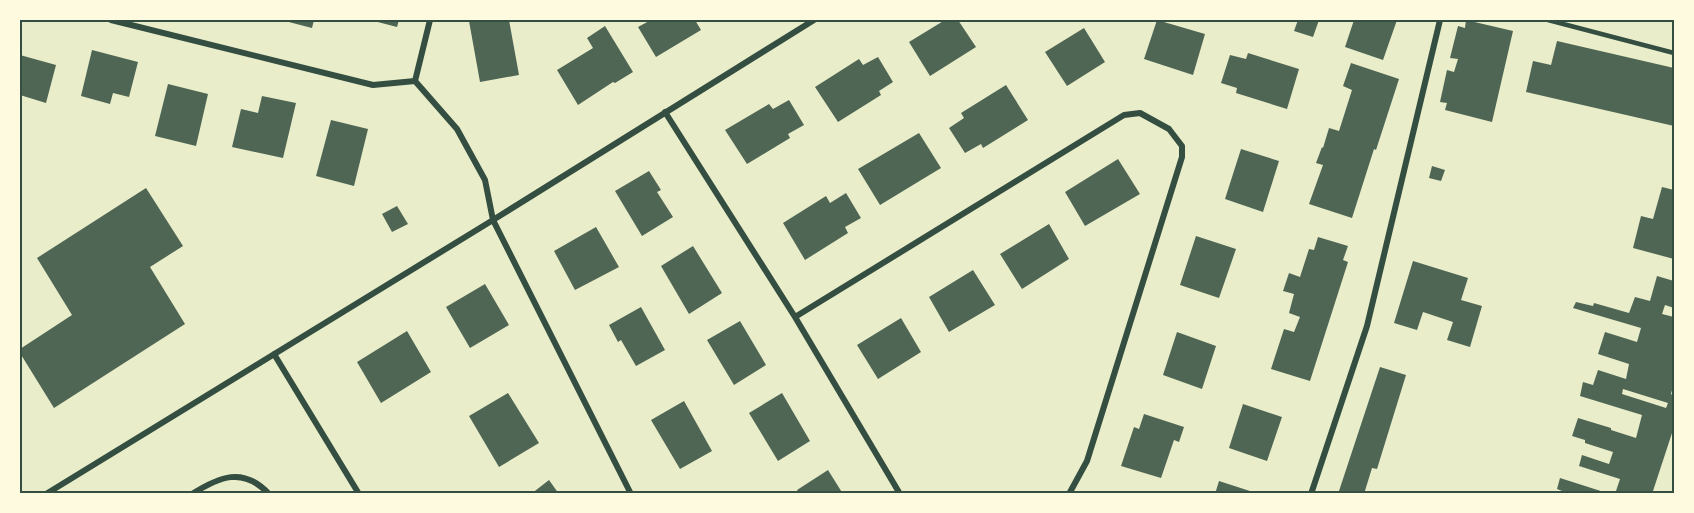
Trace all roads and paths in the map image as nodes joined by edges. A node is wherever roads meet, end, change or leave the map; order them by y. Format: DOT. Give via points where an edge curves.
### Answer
graph roads {
  1 [pos="111,20"];
  2 [pos="430,20"];
  3 [pos="814,20"];
  4 [pos="1440,20"];
  5 [pos="1548,20"];
  6 [pos="1674,53"];
  7 [pos="415,81"];
  8 [pos="665,112"];
  9 [pos="493,220"];
  10 [pos="795,317"];
  11 [pos="274,354"];
  12 [pos="46,494"];
  13 [pos="192,494"];
  14 [pos="268,494"];
  15 [pos="359,494"];
  16 [pos="631,494"];
  17 [pos="900,494"];
  18 [pos="1069,494"];
  19 [pos="1311,494"];
  1 -- 7 [label="street" via="373,85"];
  2 -- 7 [label="street"];
  3 -- 8 [label="street"];
  4 -- 19 [label="street" via="1367,326"];
  5 -- 6 [label="lane"];
  7 -- 9 [label="street" via="457,129 485,180"];
  8 -- 9 [label="street"];
  8 -- 10 [label="street"];
  9 -- 11 [label="street"];
  9 -- 16 [label="street"];
  10 -- 17 [label="street"];
  10 -- 18 [label="street" via="1124,114 1140,113 1169,129 1182,146 1182,157 1087,461"];
  11 -- 12 [label="street"];
  11 -- 15 [label="street"];
  13 -- 14 [label="street" via="211,482 234,475 251,481"];
}
